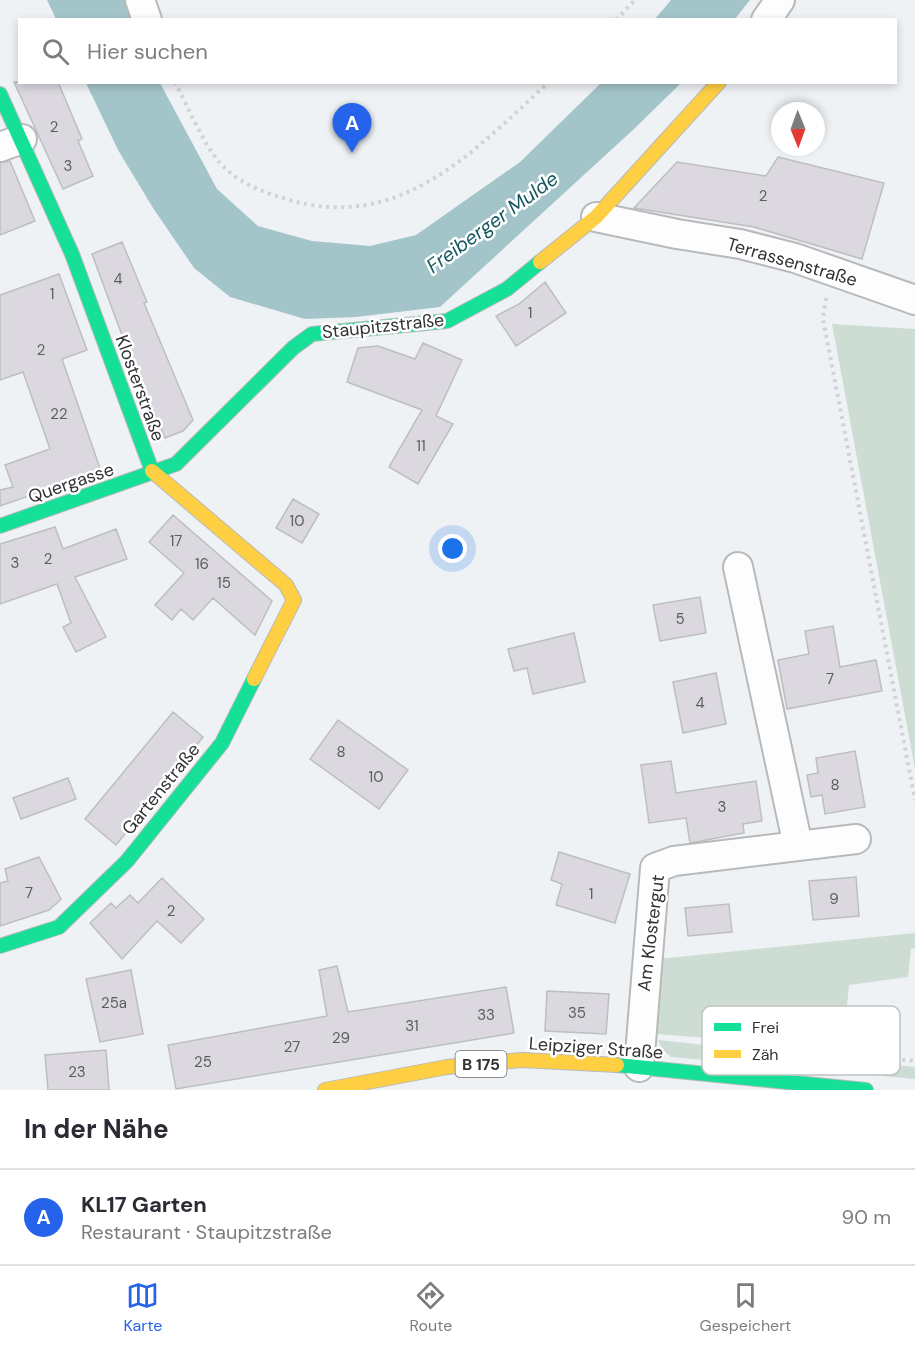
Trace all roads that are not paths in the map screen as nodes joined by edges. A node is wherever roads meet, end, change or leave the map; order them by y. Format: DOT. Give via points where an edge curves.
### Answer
graph roads {
  1 [pos="140,0"];
  2 [pos="780,0"];
  3 [pos="146,18"];
  4 [pos="767,18"];
  5 [pos="717,84"];
  6 [pos="0,94"];
  7 [pos="11,143"];
  8 [pos="596,217"];
  9 [pos="915,300"];
  10 [pos="153,474"];
  11 [pos="0,526"];
  12 [pos="738,567"];
  13 [pos="294,600"];
  14 [pos="856,839"];
  15 [pos="798,846"];
  16 [pos="0,946"];
  17 [pos="639,1067"];
  18 [pos="702,1073"];
  19 [pos="718,1075"];
  20 [pos="325,1090"];
  21 [pos="866,1090"];
  1 -- 3 [label="street"];
  2 -- 4 [label="street"];
  5 -- 8 [label="street, Staupitzstraße"];
  6 -- 7 [label="street, Klosterstraße"];
  7 -- 10 [label="street, Klosterstraße" via="72,254"];
  8 -- 9 [label="street, Terrassenstraße" via="740,244"];
  8 -- 10 [label="street, Staupitzstraße" via="507,289 447,321 312,334 293,348 176,464"];
  10 -- 11 [label="street, Quergasse"];
  10 -- 13 [label="street, Klosterstraße" via="286,585"];
  12 -- 15 [label="street"];
  13 -- 16 [label="street, Gartenstraße" via="222,742 127,861 59,927"];
  14 -- 15 [label="street, Am Klostergut"];
  15 -- 17 [label="street, Am Klostergut" via="674,861 655,868"];
  17 -- 18 [label="street, Leipziger Straße / B 175"];
  17 -- 20 [label="street, Leipziger Straße / B 175" via="522,1060 447,1067"];
  19 -- 21 [label="street, Leipziger Straße / B 175"];
}
